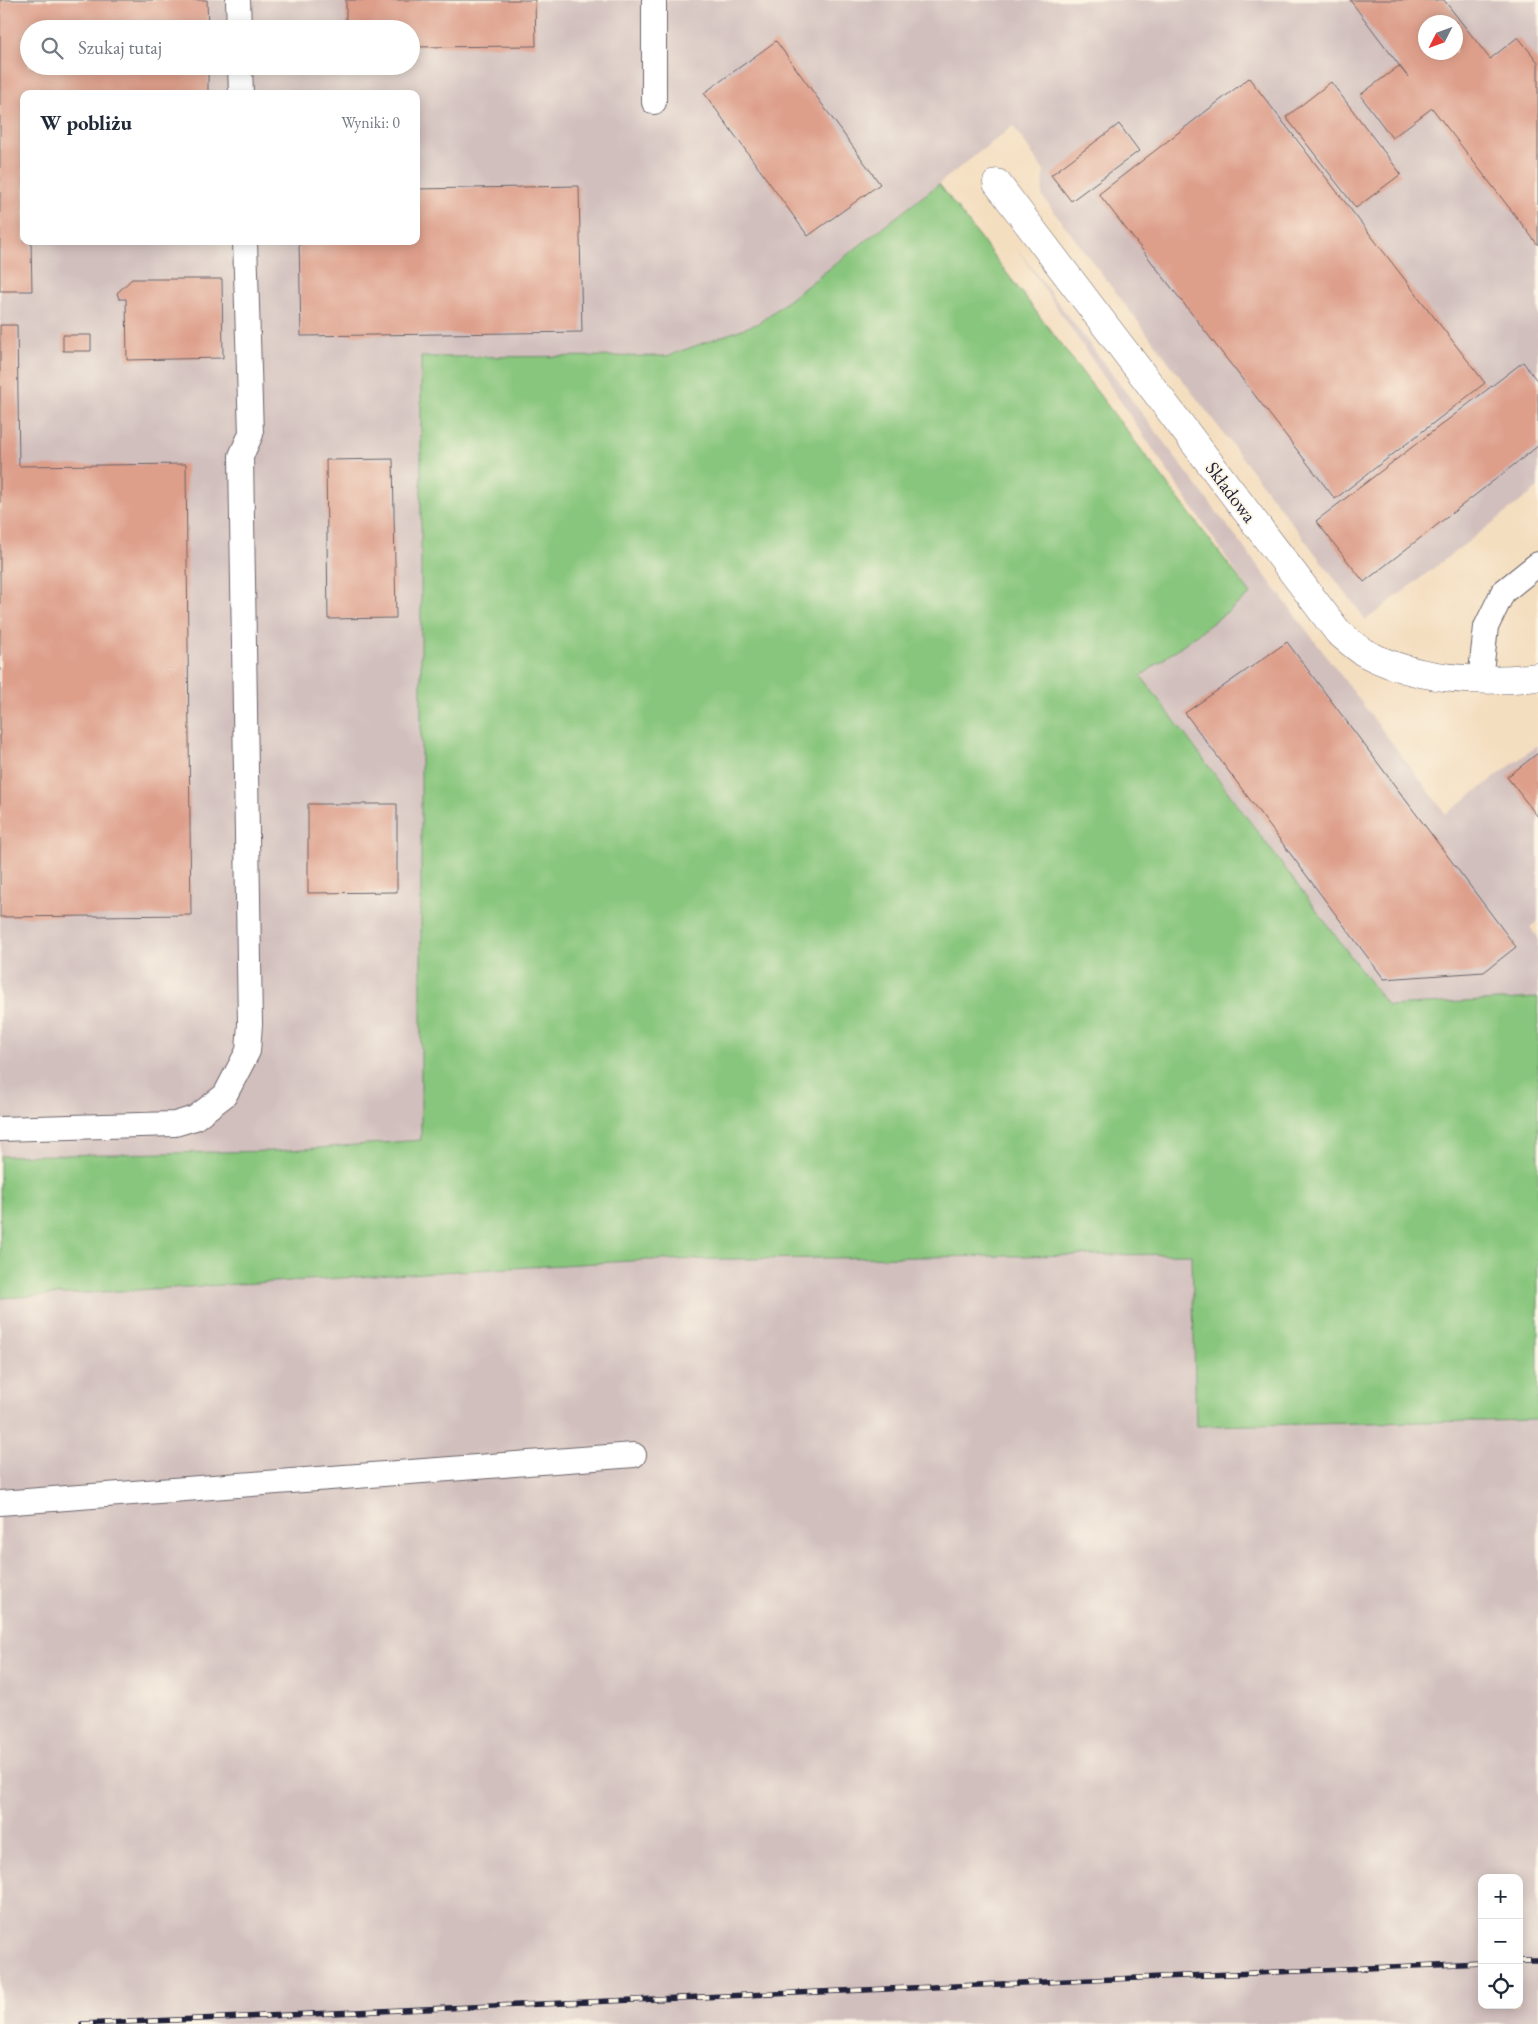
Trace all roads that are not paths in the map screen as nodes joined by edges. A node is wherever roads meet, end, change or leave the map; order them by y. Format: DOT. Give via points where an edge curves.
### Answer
graph roads {
  1 [pos="238,0"];
  2 [pos="654,0"];
  3 [pos="239,20"];
  4 [pos="240,75"];
  5 [pos="241,90"];
  6 [pos="654,102"];
  7 [pos="997,183"];
  8 [pos="245,245"];
  9 [pos="1538,564"];
  10 [pos="1538,677"];
  11 [pos="1480,680"];
  12 [pos="0,1129"];
  13 [pos="634,1455"];
  14 [pos="0,1503"];
  1 -- 3 [label="lane"];
  2 -- 6 [label="lane"];
  4 -- 5 [label="lane"];
  7 -- 11 [label="street, Składowa" via="1338,632 1365,653 1426,676"];
  8 -- 12 [label="lane" via="251,434 241,456 248,1051 225,1095 195,1118 175,1124"];
  9 -- 11 [label="lane" via="1503,592 1486,627"];
  10 -- 11 [label="street, Składowa"];
  13 -- 14 [label="lane"];
}
